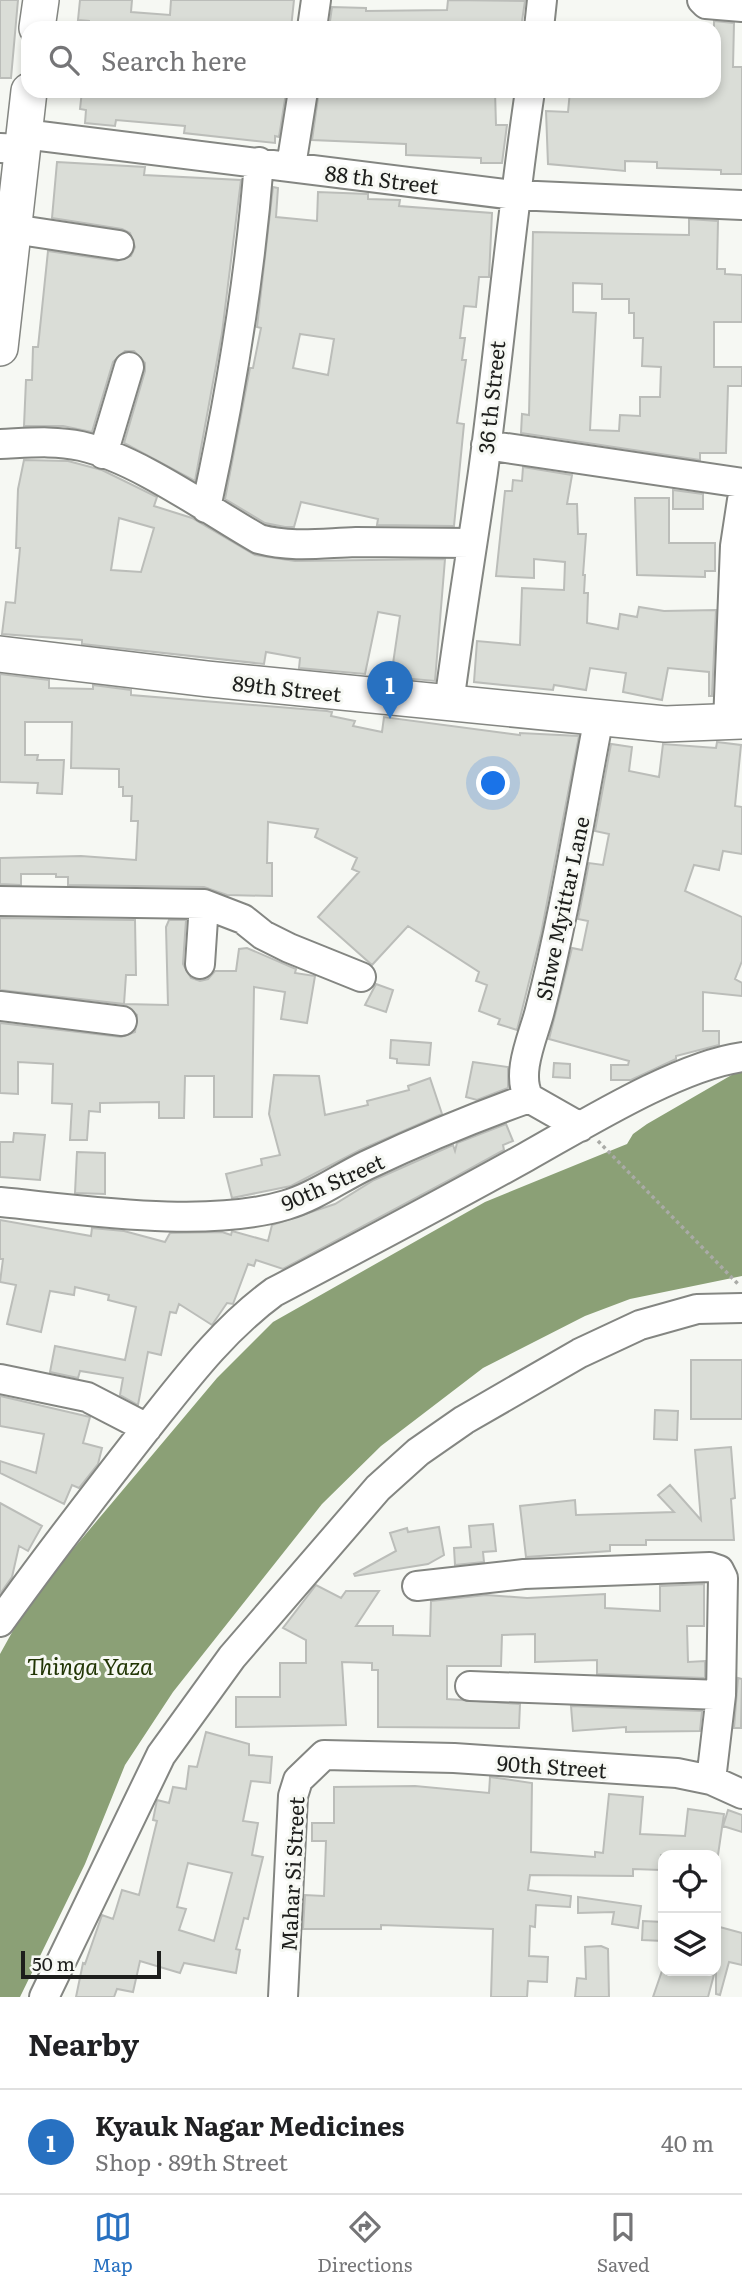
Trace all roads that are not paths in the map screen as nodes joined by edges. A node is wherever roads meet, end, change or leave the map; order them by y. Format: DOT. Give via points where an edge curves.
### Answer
graph roads {
  1 [pos="41,0"];
  2 [pos="316,0"];
  3 [pos="542,0"];
  4 [pos="702,0"];
  5 [pos="742,7"];
  6 [pos="38,21"];
  7 [pos="313,21"];
  8 [pos="540,21"];
  9 [pos="28,98"];
  10 [pos="302,98"];
  11 [pos="529,98"];
  12 [pos="15,144"];
  13 [pos="259,162"];
  14 [pos="291,166"];
  15 [pos="514,195"];
  16 [pos="742,205"];
  17 [pos="13,229"];
  18 [pos="119,245"];
  19 [pos="0,348"];
  20 [pos="129,368"];
  21 [pos="0,444"];
  22 [pos="486,445"];
  23 [pos="103,454"];
  24 [pos="742,483"];
  25 [pos="742,500"];
  26 [pos="206,508"];
  27 [pos="470,543"];
  28 [pos="0,654"];
  29 [pos="449,704"];
  30 [pos="599,718"];
  31 [pos="735,722"];
  32 [pos="0,901"];
  33 [pos="204,904"];
  34 [pos="200,964"];
  35 [pos="361,977"];
  36 [pos="0,1006"];
  37 [pos="122,1021"];
  38 [pos="742,1057"];
  39 [pos="529,1098"];
  40 [pos="580,1127"];
  41 [pos="0,1202"];
  42 [pos="742,1308"];
  43 [pos="0,1379"];
  44 [pos="148,1427"];
  45 [pos="417,1586"];
  46 [pos="0,1622"];
  47 [pos="470,1686"];
  48 [pos="721,1695"];
  49 [pos="358,1753"];
  50 [pos="711,1780"];
  51 [pos="742,1794"];
  52 [pos="44,1997"];
  53 [pos="283,1997"];
  1 -- 6 [label="main road"];
  2 -- 7 [label="street"];
  3 -- 8 [label="street"];
  4 -- 5 [label="street"];
  9 -- 12 [label="main road"];
  10 -- 14 [label="street"];
  11 -- 15 [label="street, 36 th Street"];
  12 -- 13 [label="street, 88 th Street"];
  12 -- 17 [label="main road"];
  13 -- 14 [label="street, 88 th Street"];
  13 -- 26 [label="street" via="240,331"];
  14 -- 15 [label="street, 88 th Street"];
  15 -- 16 [label="street, 88 th Street"];
  15 -- 22 [label="street, 36 th Street"];
  17 -- 18 [label="street"];
  17 -- 19 [label="main road"];
  20 -- 23 [label="street"];
  21 -- 23 [label="street" via="53,442"];
  22 -- 24 [label="street"];
  22 -- 27 [label="street, 36 th Street"];
  23 -- 26 [label="street"];
  25 -- 31 [label="street" via="735,546"];
  26 -- 27 [label="street" via="276,544"];
  27 -- 29 [label="street, 36 th Street"];
  28 -- 29 [label="main road, 89th Street"];
  29 -- 30 [label="main road, 89th Street"];
  30 -- 31 [label="main road, 89th Street" via="665,724"];
  30 -- 39 [label="street, Shwe Myittar Lane" via="546,988 524,1070 524,1090"];
  32 -- 33 [label="street"];
  33 -- 34 [label="street"];
  33 -- 35 [label="street" via="243,919 289,948"];
  36 -- 37 [label="street"];
  38 -- 40 [label="street" via="695,1070"];
  39 -- 40 [label="street"];
  39 -- 41 [label="street, 90th Street" via="427,1137 303,1199 249,1213 98,1212"];
  40 -- 44 [label="street" via="274,1293 223,1336"];
  42 -- 52 [label="street" via="697,1309 640,1325 580,1353 464,1420 378,1488 232,1657 161,1755"];
  43 -- 44 [label="street" via="87,1397"];
  44 -- 46 [label="street"];
  45 -- 48 [label="street" via="524,1574 719,1570 723,1578"];
  47 -- 48 [label="street"];
  48 -- 50 [label="street"];
  49 -- 50 [label="street, 90th Street" via="649,1771"];
  49 -- 53 [label="street, Mahar Si Street" via="324,1755 299,1780 293,1796"];
  50 -- 51 [label="street, 90th Street"];
}
